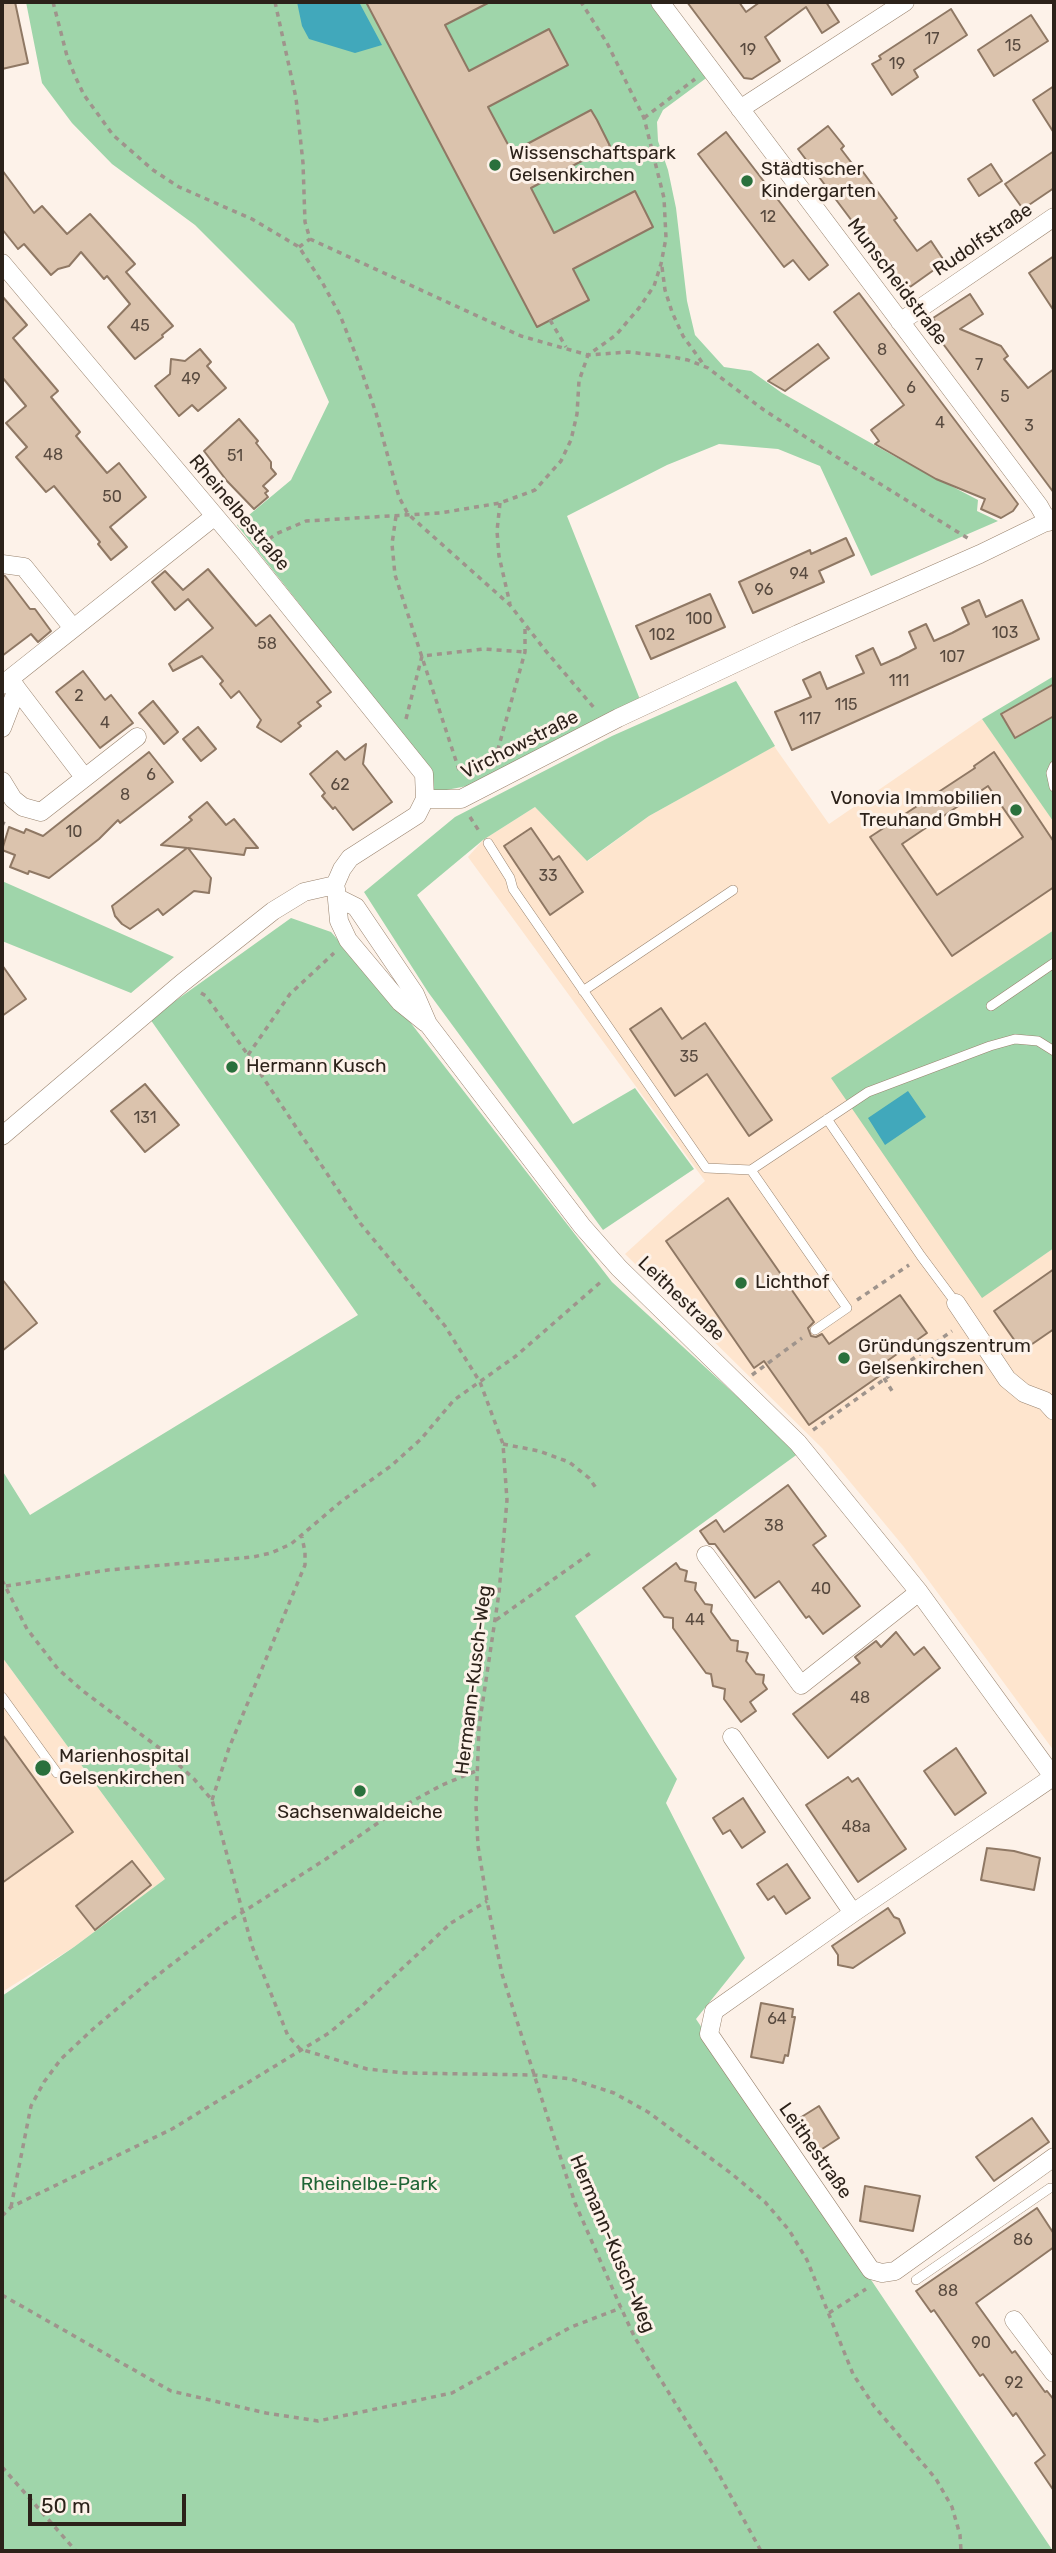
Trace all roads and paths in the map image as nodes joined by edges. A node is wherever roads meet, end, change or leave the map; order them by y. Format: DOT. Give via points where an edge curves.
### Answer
graph roads {
  1 [pos="53,2"];
  2 [pos="275,2"];
  3 [pos="581,2"];
  4 [pos="660,2"];
  5 [pos="905,2"];
  6 [pos="709,67"];
  7 [pos="740,109"];
  8 [pos="644,118"];
  9 [pos="1054,217"];
  10 [pos="310,239"];
  11 [pos="299,247"];
  12 [pos="2,263"];
  13 [pos="662,264"];
  14 [pos="550,320"];
  15 [pos="900,321"];
  16 [pos="567,349"];
  17 [pos="588,355"];
  18 [pos="708,368"];
  19 [pos="500,503"];
  20 [pos="408,514"];
  21 [pos="215,516"];
  22 [pos="396,516"];
  23 [pos="1051,520"];
  24 [pos="247,554"];
  25 [pos="981,554"];
  26 [pos="2,564"];
  27 [pos="510,605"];
  28 [pos="524,623"];
  29 [pos="74,628"];
  30 [pos="525,652"];
  31 [pos="422,656"];
  32 [pos="10,684"];
  33 [pos="406,719"];
  34 [pos="604,725"];
  35 [pos="2,728"];
  36 [pos="137,737"];
  37 [pos="494,761"];
  38 [pos="1054,766"];
  39 [pos="459,771"];
  40 [pos="85,777"];
  41 [pos="2,782"];
  42 [pos="1054,787"];
  43 [pos="425,799"];
  44 [pos="461,799"];
  45 [pos="488,843"];
  46 [pos="733,890"];
  47 [pos="337,892"];
  48 [pos="322,963"];
  49 [pos="1054,963"];
  50 [pos="182,983"];
  51 [pos="583,991"];
  52 [pos="991,1006"];
  53 [pos="428,1024"];
  54 [pos="1054,1051"];
  55 [pos="247,1055"];
  56 [pos="827,1119"];
  57 [pos="2,1136"];
  58 [pos="751,1170"];
  59 [pos="920,1256"];
  60 [pos="619,1268"];
  61 [pos="956,1303"];
  62 [pos="847,1308"];
  63 [pos="968,1320"];
  64 [pos="815,1330"];
  65 [pos="926,1349"];
  66 [pos="933,1361"];
  67 [pos="884,1378"];
  68 [pos="480,1382"];
  69 [pos="739,1384"];
  70 [pos="894,1394"];
  71 [pos="1054,1411"];
  72 [pos="825,1421"];
  73 [pos="503,1444"];
  74 [pos="596,1488"];
  75 [pos="302,1536"];
  76 [pos="592,1552"];
  77 [pos="706,1555"];
  78 [pos="2,1580"];
  79 [pos="6,1586"];
  80 [pos="919,1592"];
  81 [pos="495,1620"];
  82 [pos="2,1696"];
  83 [pos="732,1737"];
  84 [pos="477,1771"];
  85 [pos="57,1773"];
  86 [pos="1054,1778"];
  87 [pos="212,1800"];
  88 [pos="486,1901"];
  89 [pos="242,1913"];
  90 [pos="853,1913"];
  91 [pos="300,2049"];
  92 [pos="535,2075"];
  93 [pos="1054,2157"];
  94 [pos="1054,2188"];
  95 [pos="11,2207"];
  96 [pos="2,2216"];
  97 [pos="895,2271"];
  98 [pos="916,2280"];
  99 [pos="2,2295"];
  100 [pos="621,2308"];
  101 [pos="829,2313"];
  102 [pos="1014,2320"];
  103 [pos="1054,2372"];
  104 [pos="2,2467"];
  105 [pos="76,2551"];
  106 [pos="761,2551"];
  107 [pos="961,2551"];
  1 -- 11 [label="path" via="75,76 113,135 172,183 252,219"];
  2 -- 10 [label="path" via="296,99"];
  3 -- 8 [label="path"];
  4 -- 6 [label="street, Munscheidstraße"];
  5 -- 7 [label="street"];
  6 -- 7 [label="street, Munscheidstraße"];
  6 -- 8 [label="path"];
  7 -- 15 [label="street, Munscheidstraße"];
  8 -- 13 [label="path" via="664,198"];
  9 -- 15 [label="street, Rudolfstraße"];
  10 -- 11 [label="path"];
  10 -- 16 [label="path" via="521,336"];
  11 -- 20 [label="path" via="340,315"];
  12 -- 21 [label="street, Rheinelbestraße"];
  13 -- 17 [label="path" via="639,307 616,335"];
  13 -- 18 [label="path" via="672,312 690,347"];
  14 -- 16 [label="path"];
  15 -- 23 [label="street, Munscheidstraße"];
  16 -- 17 [label="path"];
  17 -- 18 [label="path" via="628,352 673,357"];
  17 -- 19 [label="path" via="579,381 571,440 561,461 535,490"];
  18 -- 25 [label="path" via="809,440 968,538"];
  19 -- 20 [label="path"];
  19 -- 27 [label="path" via="499,556"];
  20 -- 22 [label="path"];
  20 -- 27 [label="path"];
  21 -- 24 [label="street, Rheinelbestraße"];
  21 -- 29 [label="street"];
  22 -- 24 [label="path" via="306,522 276,534"];
  22 -- 31 [label="path" via="392,544 395,575"];
  23 -- 25 [label="street, Virchowstraße"];
  24 -- 43 [label="street, Rheinelbestraße" via="424,774"];
  25 -- 34 [label="street, Virchowstraße"];
  26 -- 29 [label="street" via="24,567"];
  27 -- 28 [label="path"];
  28 -- 30 [label="path"];
  28 -- 34 [label="path"];
  29 -- 32 [label="street"];
  30 -- 31 [label="path" via="484,649"];
  30 -- 37 [label="path"];
  31 -- 33 [label="path"];
  31 -- 39 [label="path"];
  32 -- 35 [label="street"];
  32 -- 40 [label="street"];
  34 -- 44 [label="street, Virchowstraße"];
  36 -- 40 [label="street"];
  38 -- 42 [label="lane"];
  40 -- 41 [label="street" via="41,812 23,807"];
  43 -- 44 [label="street, Virchowstraße"];
  43 -- 47 [label="street" via="417,815 350,858 342,869"];
  44 -- 45 [label="path"];
  45 -- 51 [label="lane" via="513,889"];
  46 -- 51 [label="lane"];
  47 -- 50 [label="street" via="304,892"];
  47 -- 53 [label="street, Leithestraße" via="356,907 415,994"];
  47 -- 53 [label="street, Leithestraße" via="339,921 348,940 400,1002"];
  48 -- 55 [label="path" via="290,994"];
  49 -- 52 [label="lane"];
  50 -- 55 [label="path, Hermann-Kusch-Weg" via="206,996"];
  50 -- 57 [label="street"];
  51 -- 58 [label="lane" via="706,1168"];
  53 -- 60 [label="street, Leithestraße"];
  54 -- 56 [label="lane" via="1038,1041 1015,1039 990,1046 868,1092"];
  55 -- 68 [label="path, Hermann-Kusch-Weg" via="360,1223 444,1326"];
  56 -- 58 [label="lane"];
  56 -- 59 [label="lane"];
  58 -- 62 [label="lane"];
  59 -- 61 [label="lane"];
  59 -- 62 [label="path"];
  60 -- 68 [label="path"];
  60 -- 69 [label="street, Leithestraße"];
  61 -- 63 [label="street"];
  62 -- 64 [label="lane"];
  63 -- 65 [label="path"];
  63 -- 71 [label="street" via="1007,1379"];
  64 -- 69 [label="path"];
  65 -- 66 [label="path"];
  65 -- 67 [label="path"];
  67 -- 70 [label="path"];
  67 -- 72 [label="path"];
  68 -- 73 [label="path, Hermann-Kusch-Weg"];
  68 -- 75 [label="path" via="454,1400 391,1466"];
  69 -- 80 [label="street, Leithestraße" via="798,1443"];
  73 -- 74 [label="path" via="569,1462"];
  73 -- 81 [label="path, Hermann-Kusch-Weg" via="507,1500"];
  75 -- 79 [label="path" via="253,1558 108,1570"];
  75 -- 87 [label="path" via="305,1565"];
  76 -- 81 [label="path"];
  77 -- 80 [label="street" via="801,1685"];
  78 -- 79 [label="path"];
  79 -- 87 [label="path" via="27,1629 58,1669 166,1753"];
  80 -- 86 [label="street, Leithestraße"];
  81 -- 84 [label="path, Hermann-Kusch-Weg"];
  82 -- 85 [label="lane"];
  83 -- 90 [label="street"];
  84 -- 88 [label="path, Hermann-Kusch-Weg" via="478,1846"];
  84 -- 89 [label="path" via="398,1809"];
  86 -- 90 [label="street, Leithestraße"];
  87 -- 89 [label="path"];
  88 -- 91 [label="path" via="451,1923 329,2033"];
  88 -- 92 [label="path, Hermann-Kusch-Weg" via="502,1974"];
  89 -- 91 [label="path" via="264,1980 288,2036"];
  89 -- 95 [label="path" via="145,1985 61,2059 31,2106"];
  90 -- 97 [label="street, Leithestraße" via="713,2011 709,2034 871,2270"];
  91 -- 92 [label="path" via="367,2069"];
  91 -- 95 [label="path" via="172,2129"];
  92 -- 100 [label="path, Hermann-Kusch-Weg" via="575,2203"];
  92 -- 101 [label="path" via="571,2079 614,2092 732,2174 789,2230"];
  93 -- 97 [label="street"];
  94 -- 98 [label="lane"];
  95 -- 96 [label="path"];
  97 -- 101 [label="path"];
  99 -- 100 [label="path" via="171,2390 318,2421 452,2393 571,2327"];
  100 -- 106 [label="path, Hermann-Kusch-Weg"];
  101 -- 107 [label="path" via="853,2374 936,2479 952,2507"];
  102 -- 103 [label="street"];
  104 -- 105 [label="path"];
}
